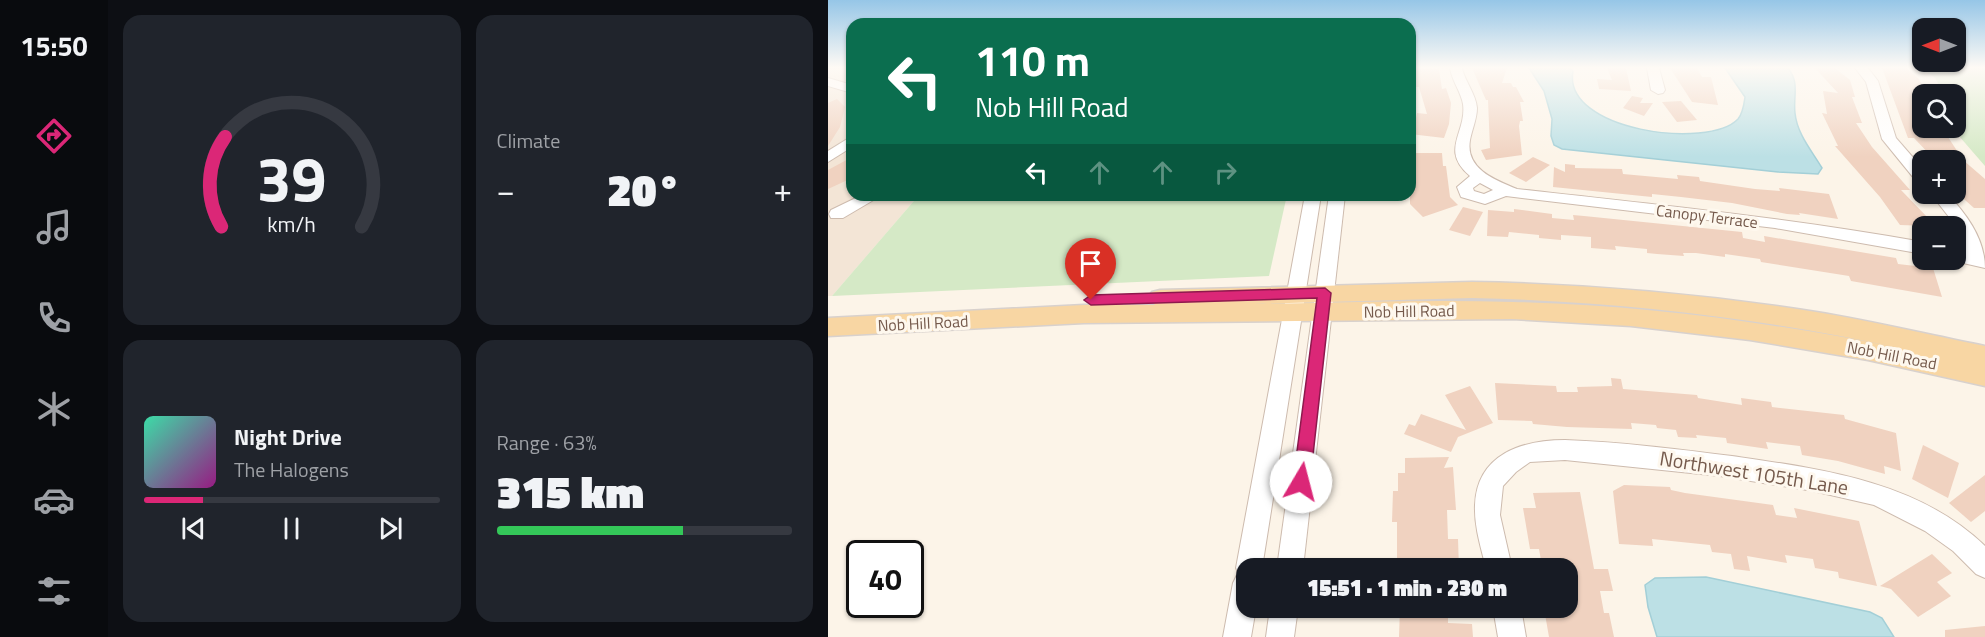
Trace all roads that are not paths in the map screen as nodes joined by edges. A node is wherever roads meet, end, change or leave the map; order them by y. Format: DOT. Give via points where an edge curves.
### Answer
graph roads {
  1 [pos="1468,98"];
  2 [pos="1877,98"];
  3 [pos="846,144"];
  4 [pos="828,158"];
  5 [pos="1912,166"];
  6 [pos="863,201"];
  7 [pos="1312,201"];
  8 [pos="1336,201"];
  9 [pos="1949,204"];
  10 [pos="831,218"];
  11 [pos="1912,247"];
  12 [pos="1966,258"];
  13 [pos="1981,261"];
  14 [pos="1295,302"];
  15 [pos="1323,302"];
  16 [pos="828,312"];
  17 [pos="878,319"];
  18 [pos="828,327"];
  19 [pos="1985,356"];
  20 [pos="1985,376"];
  21 [pos="1251,558"];
  22 [pos="1291,558"];
  23 [pos="1497,558"];
  24 [pos="1985,565"];
  25 [pos="1240,618"];
  26 [pos="1283,618"];
  27 [pos="1509,618"];
  28 [pos="1237,637"];
  29 [pos="1280,637"];
  30 [pos="1512,637"];
  1 -- 11 [label="street, Canopy Terrace" via="1470,109 1461,150 1464,158 1493,184 1532,197 1796,226"];
  2 -- 5 [label="street" via="1889,139"];
  3 -- 4 [label="street"];
  6 -- 10 [label="street"];
  7 -- 14 [label="street"];
  8 -- 15 [label="street"];
  9 -- 13 [label="street" via="1967,228"];
  12 -- 13 [label="street"];
  14 -- 15 [label="main road, Nob Hill Road"];
  14 -- 17 [label="main road, Nob Hill Road" via="1084,314"];
  14 -- 21 [label="street"];
  15 -- 19 [label="main road, Nob Hill Road" via="1515,290 1649,300 1818,321"];
  15 -- 20 [label="main road, Nob Hill Road" via="1660,318 1824,342"];
  15 -- 22 [label="street"];
  16 -- 17 [label="main road, Nob Hill Road"];
  17 -- 18 [label="main road, Nob Hill Road"];
  23 -- 24 [label="street, Northwest 105th Lane" via="1488,522 1488,501 1492,483 1504,468 1527,452 1606,453 1689,460 1849,488 1900,502 1953,536"];
  25 -- 28 [label="street"];
  26 -- 29 [label="street"];
  27 -- 30 [label="street"];
}
